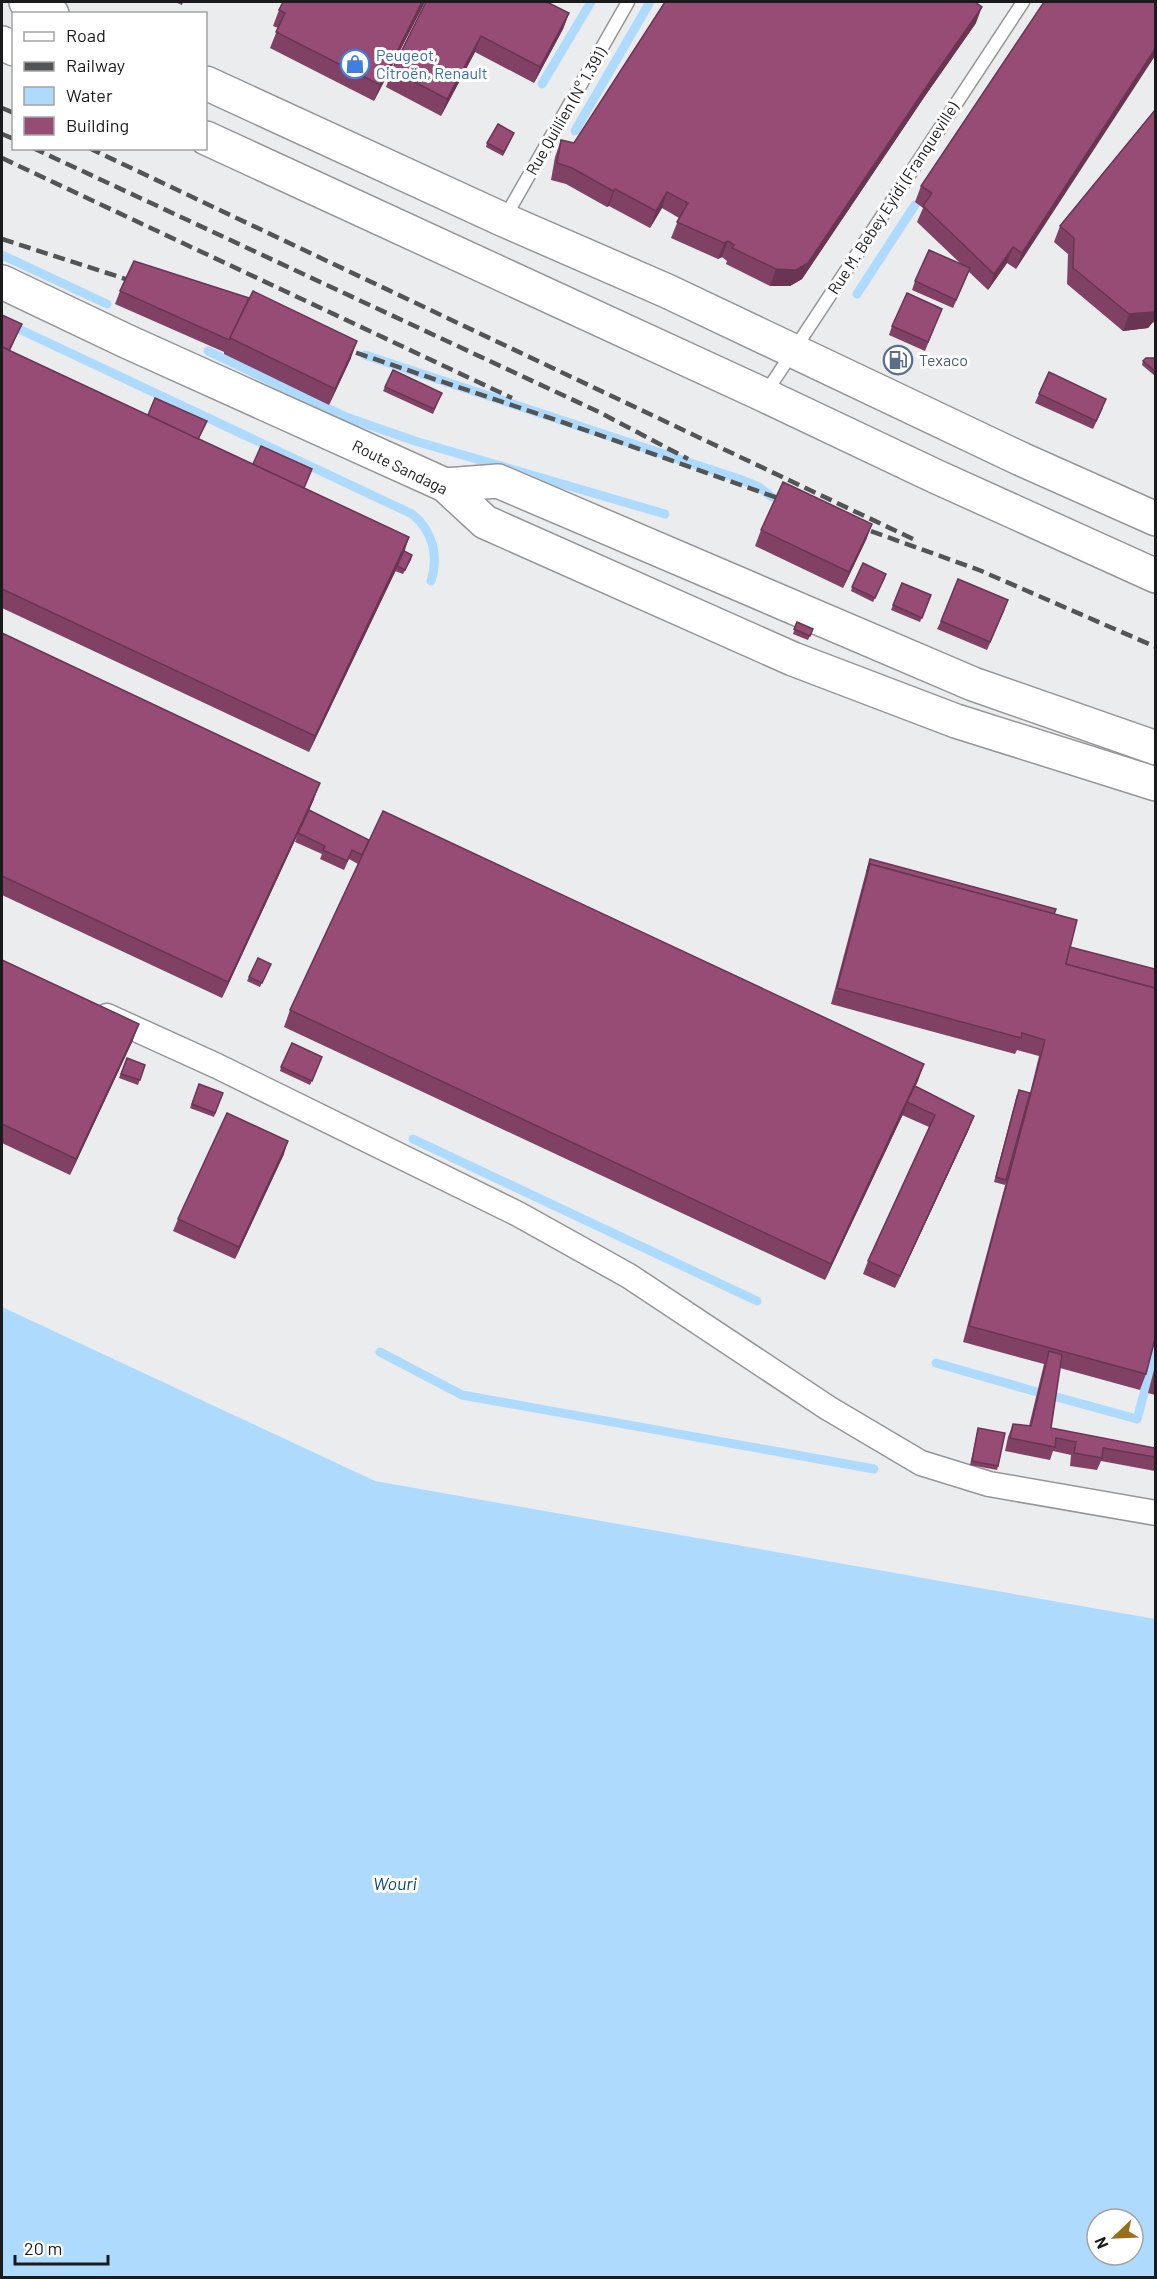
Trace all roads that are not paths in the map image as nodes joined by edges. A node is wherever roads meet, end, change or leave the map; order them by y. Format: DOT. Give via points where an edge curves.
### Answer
graph roads {
  1 [pos="26,2"];
  2 [pos="628,2"];
  3 [pos="1023,2"];
  4 [pos="48,12"];
  5 [pos="207,83"];
  6 [pos="207,138"];
  7 [pos="504,220"];
  8 [pos="2,282"];
  9 [pos="793,350"];
  10 [pos="764,395"];
  11 [pos="446,485"];
  12 [pos="1155,519"];
  13 [pos="1155,576"];
  14 [pos="1151,747"];
  15 [pos="1145,781"];
  16 [pos="88,1007"];
  17 [pos="1155,1513"];
  1 -- 4 [label="main road"];
  2 -- 7 [label="lane, Rue Quillien (N° 1.391)"];
  3 -- 9 [label="lane, Rue M. Bebey Eyidi (Franqueville)"];
  5 -- 7 [label="main road"];
  6 -- 10 [label="main road"];
  7 -- 9 [label="main road"];
  8 -- 11 [label="main road, Route Sandaga"];
  9 -- 10 [label="lane, Rue M. Bebey Eyidi (Franqueville)"];
  9 -- 12 [label="main road"];
  10 -- 13 [label="main road"];
  11 -- 14 [label="main road" via="498,481 973,684"];
  11 -- 15 [label="main road, Route Sandaga" via="485,522 793,659 956,721"];
  14 -- 15 [label="main road"];
  16 -- 17 [label="street" via="518,1214 629,1276 921,1463 989,1484"];
}
